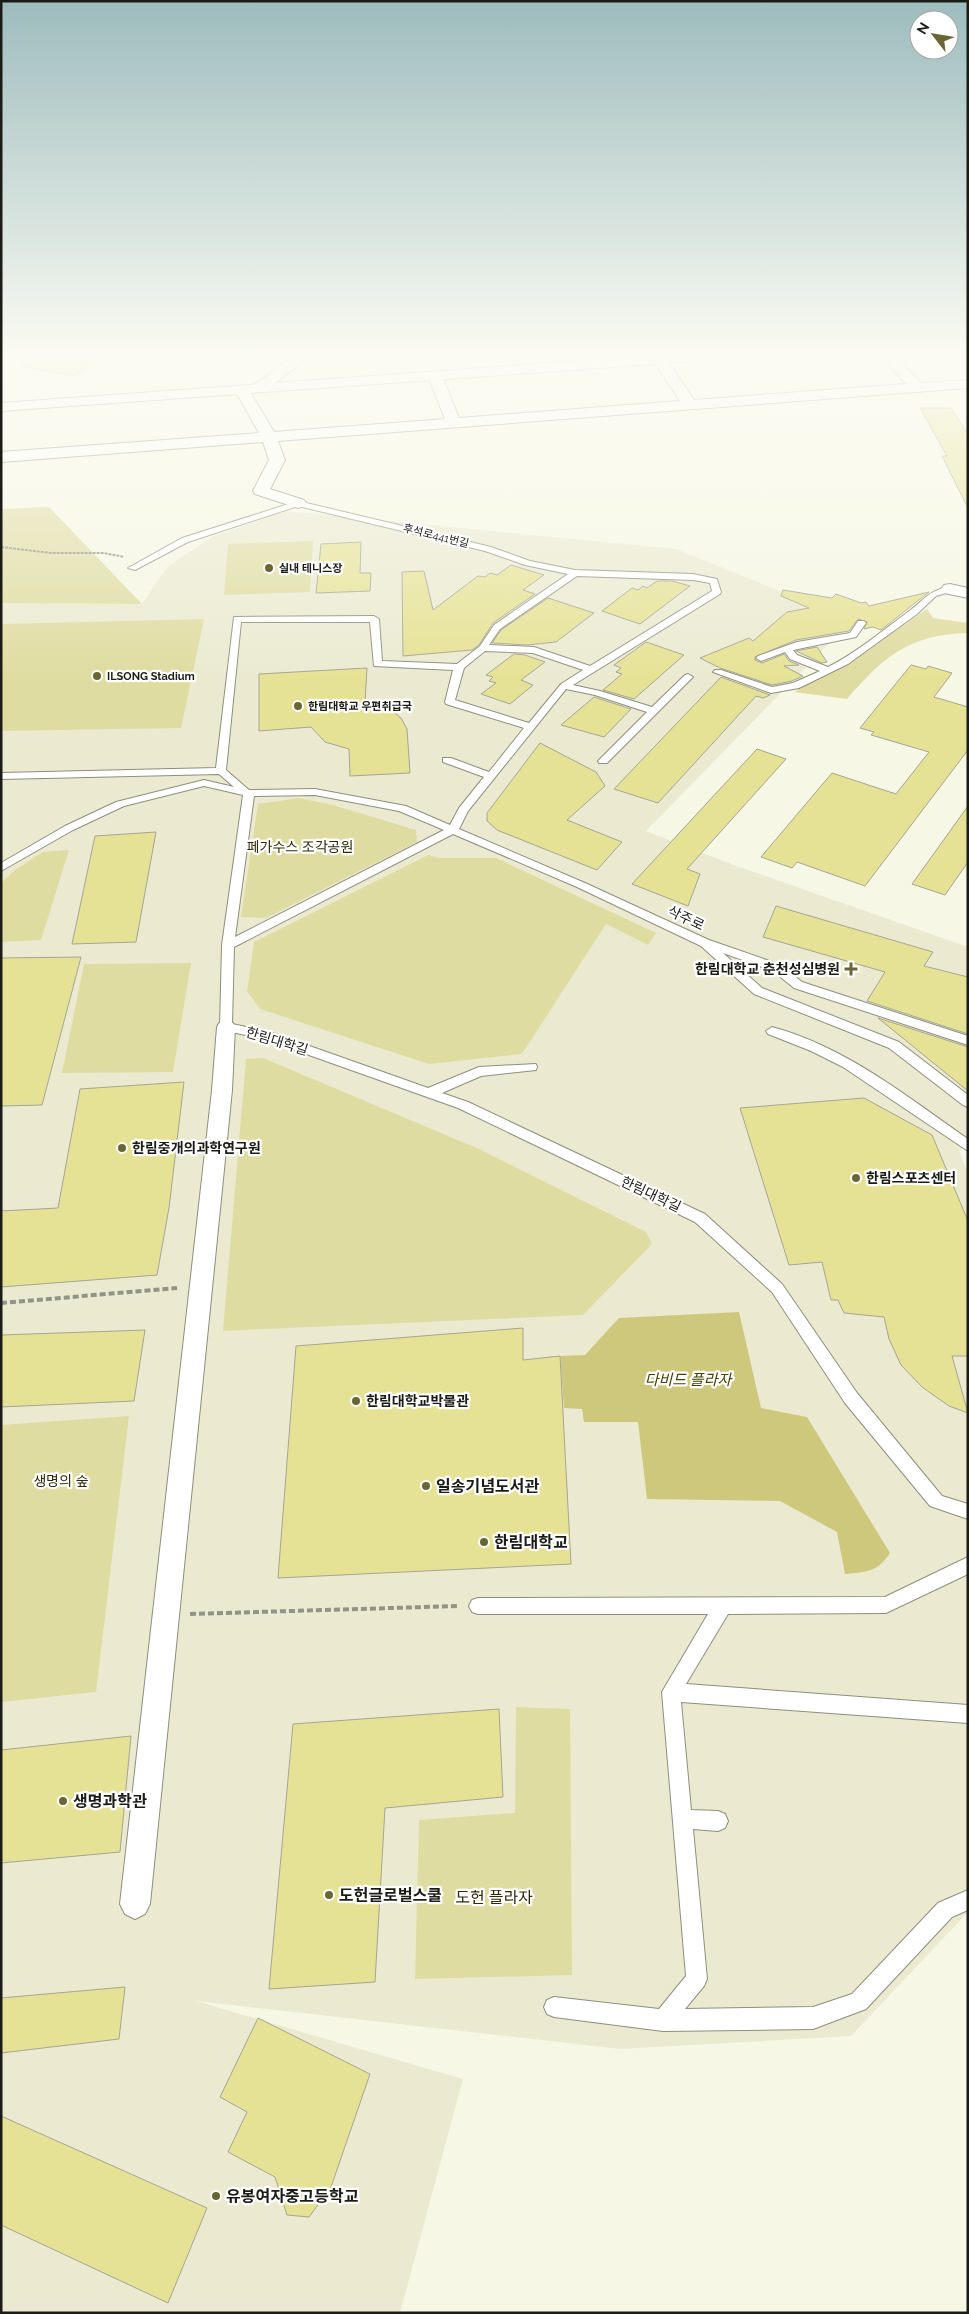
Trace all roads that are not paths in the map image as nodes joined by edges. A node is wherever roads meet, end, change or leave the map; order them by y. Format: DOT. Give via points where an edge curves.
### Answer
graph roads {
  1 [pos="275,464"];
  2 [pos="298,503"];
  3 [pos="132,568"];
  4 [pos="575,573"];
  5 [pos="950,589"];
  6 [pos="968,594"];
  7 [pos="861,623"];
  8 [pos="853,635"];
  9 [pos="871,644"];
  10 [pos="483,648"];
  11 [pos="788,649"];
  12 [pos="761,658"];
  13 [pos="459,667"];
  14 [pos="592,670"];
  15 [pos="827,670"];
  16 [pos="718,672"];
  17 [pos="688,677"];
  18 [pos="564,686"];
  19 [pos="654,711"];
  20 [pos="531,727"];
  21 [pos="447,760"];
  22 [pos="603,761"];
  23 [pos="221,771"];
  24 [pos="1,776"];
  25 [pos="491,776"];
  26 [pos="249,793"];
  27 [pos="453,830"];
  28 [pos="1,868"];
  29 [pos="705,943"];
  30 [pos="228,945"];
  31 [pos="226,1027"];
  32 [pos="772,1031"];
  33 [pos="968,1041"];
  34 [pos="530,1067"];
  35 [pos="428,1093"];
  36 [pos="968,1102"];
  37 [pos="968,1146"];
  38 [pos="968,1512"];
  39 [pos="968,1565"];
  40 [pos="723,1605"];
  41 [pos="478,1606"];
  42 [pos="671,1692"];
  43 [pos="968,1714"];
  44 [pos="682,1819"];
  45 [pos="718,1820"];
  46 [pos="968,1900"];
  47 [pos="135,1904"];
  48 [pos="554,2007"];
  49 [pos="663,2020"];
  1 -- 2 [label="street, 후석로441번길" via="261,491"];
  2 -- 3 [label="lane" via="185,540"];
  2 -- 4 [label="lane, 후석로441번길" via="488,548 528,563"];
  4 -- 10 [label="lane" via="496,627"];
  4 -- 14 [label="lane, 후석로441번길" via="693,577 714,581 717,592"];
  5 -- 6 [label="street"];
  5 -- 9 [label="lane" via="933,594"];
  7 -- 8 [label="lane"];
  8 -- 9 [label="lane"];
  8 -- 11 [label="lane"];
  9 -- 15 [label="lane"];
  10 -- 13 [label="lane"];
  10 -- 14 [label="lane" via="534,650"];
  11 -- 12 [label="lane"];
  11 -- 15 [label="lane" via="793,657"];
  13 -- 20 [label="lane" via="450,702"];
  13 -- 23 [label="lane" via="377,664 374,619 237,619"];
  14 -- 18 [label="lane"];
  15 -- 16 [label="lane" via="796,686 771,690"];
  17 -- 19 [label="lane"];
  18 -- 19 [label="lane" via="597,692"];
  18 -- 20 [label="lane"];
  19 -- 22 [label="lane"];
  20 -- 25 [label="lane"];
  21 -- 25 [label="lane"];
  23 -- 24 [label="lane"];
  23 -- 26 [label="lane"];
  25 -- 27 [label="lane" via="463,810"];
  26 -- 27 [label="lane" via="315,792 402,808"];
  26 -- 28 [label="lane" via="204,783 120,804 69,828"];
  26 -- 30 [label="lane"];
  27 -- 29 [label="lane, 삭주로"];
  27 -- 30 [label="lane"];
  29 -- 33 [label="lane" via="776,968 798,985"];
  29 -- 36 [label="lane, 삭주로" via="758,991 894,1045"];
  30 -- 31 [label="lane"];
  31 -- 35 [label="lane, 한림대학길" via="266,1034"];
  31 -- 47 [label="street" via="222,1090"];
  32 -- 37 [label="lane" via="832,1055"];
  34 -- 35 [label="lane" via="479,1072"];
  35 -- 38 [label="lane, 한림대학길" via="463,1105 700,1218 777,1288 851,1398 936,1501"];
  39 -- 40 [label="lane" via="886,1605"];
  40 -- 41 [label="lane"];
  40 -- 42 [label="lane"];
  42 -- 43 [label="lane"];
  42 -- 44 [label="lane"];
  44 -- 45 [label="lane"];
  44 -- 49 [label="lane" via="697,1979"];
  46 -- 49 [label="lane" via="944,1910 859,2002 813,2018"];
  48 -- 49 [label="lane"];
}
